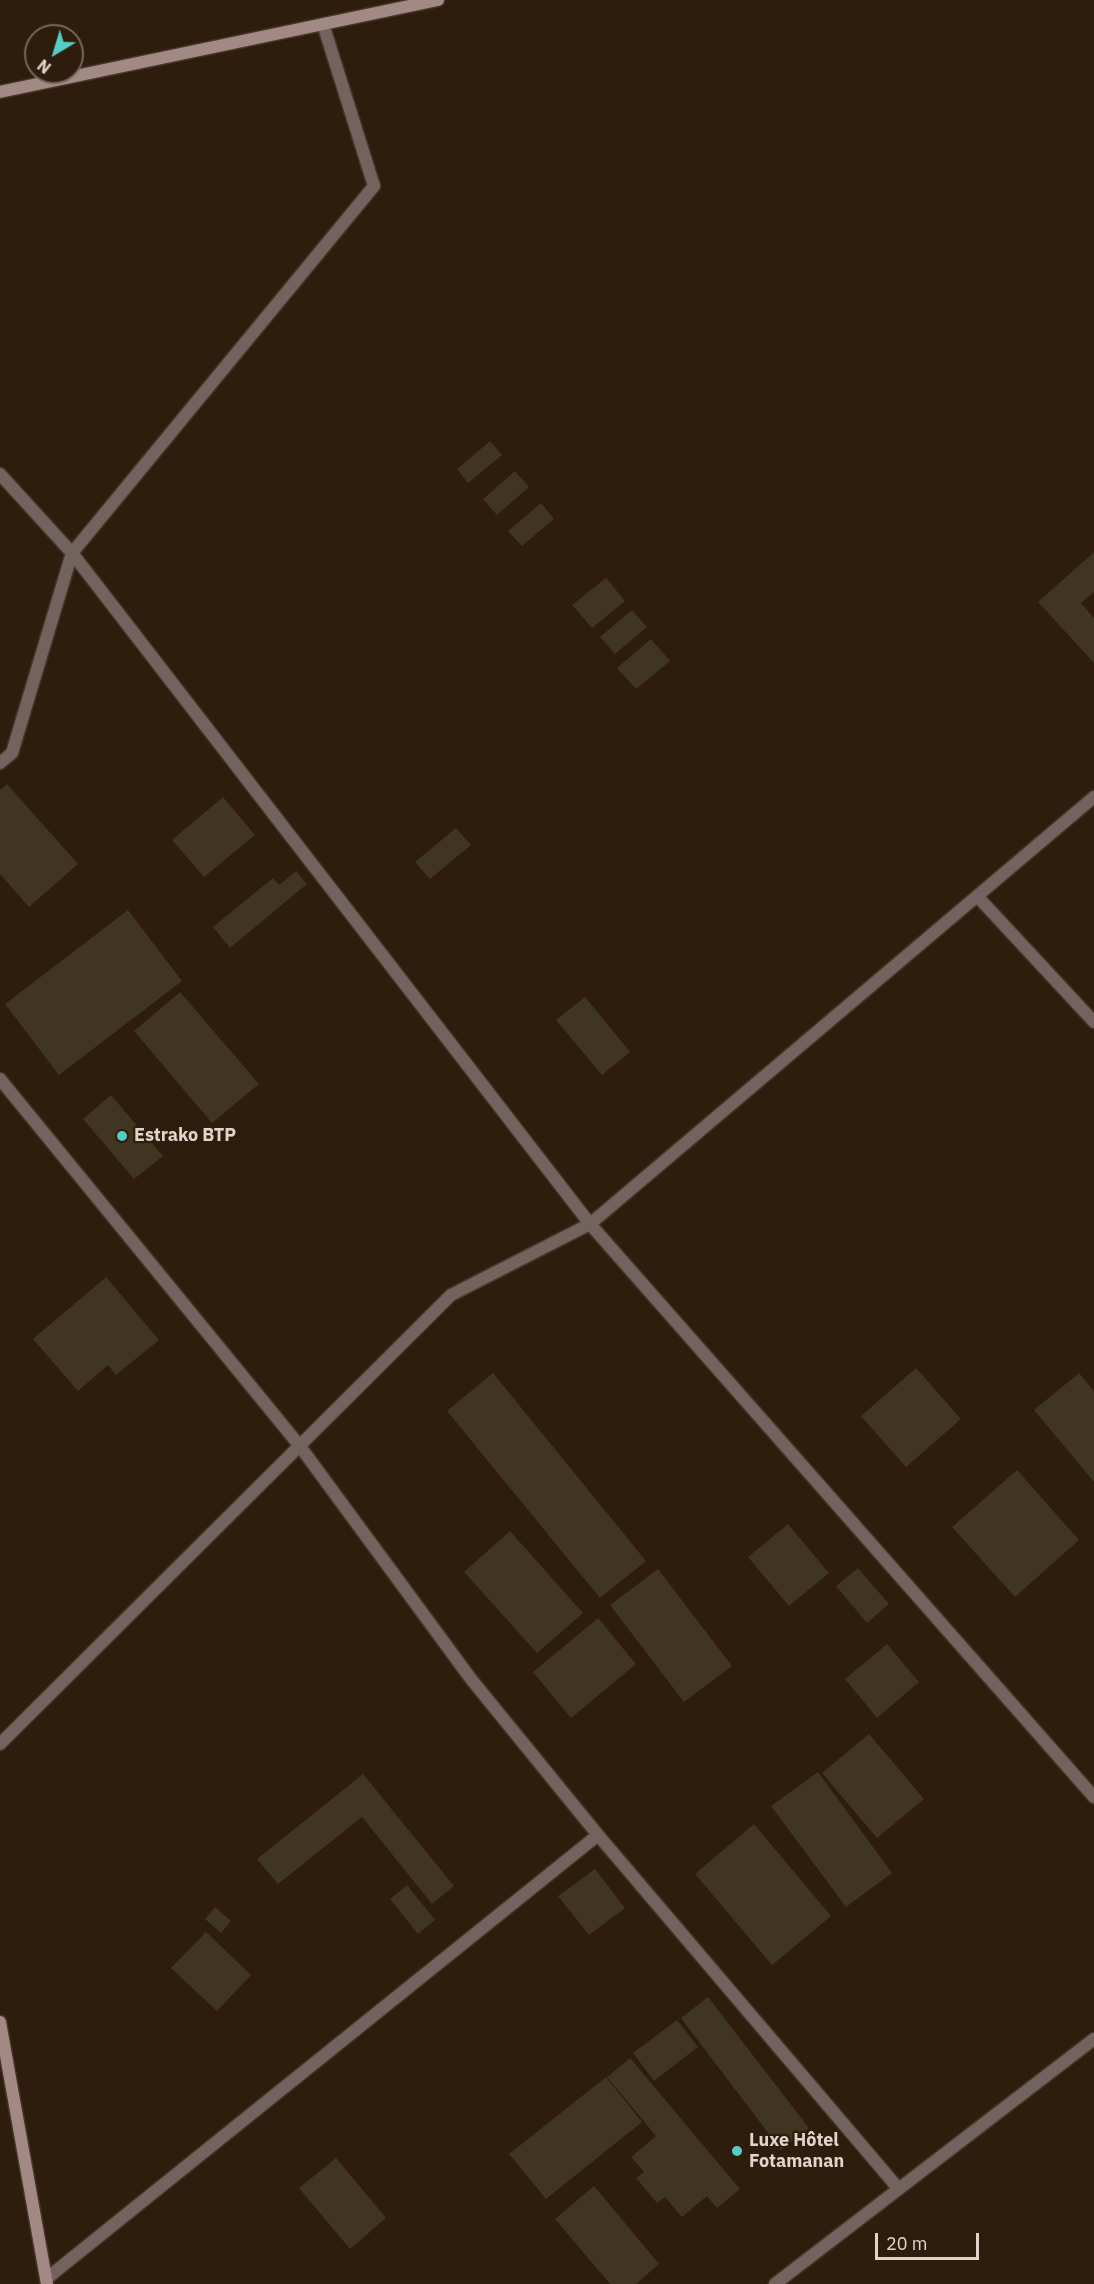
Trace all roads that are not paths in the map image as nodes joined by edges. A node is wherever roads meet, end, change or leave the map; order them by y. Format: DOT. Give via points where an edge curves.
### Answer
graph roads {
  1 [pos="438,0"];
  2 [pos="323,24"];
  3 [pos="0,92"];
  4 [pos="0,474"];
  5 [pos="72,553"];
  6 [pos="0,763"];
  7 [pos="1094,797"];
  8 [pos="977,896"];
  9 [pos="1094,1022"];
  10 [pos="0,1079"];
  11 [pos="590,1224"];
  12 [pos="299,1445"];
  13 [pos="0,1744"];
  14 [pos="1094,1797"];
  15 [pos="598,1835"];
  16 [pos="0,2022"];
  17 [pos="1094,2039"];
  18 [pos="898,2188"];
  19 [pos="47,2282"];
  20 [pos="775,2284"];
  1 -- 2 [label="main road"];
  2 -- 3 [label="main road"];
  2 -- 5 [label="street" via="374,186"];
  4 -- 5 [label="street"];
  5 -- 6 [label="street" via="12,753"];
  5 -- 11 [label="street"];
  7 -- 8 [label="street"];
  8 -- 9 [label="street"];
  8 -- 11 [label="street"];
  10 -- 12 [label="street"];
  11 -- 12 [label="street" via="451,1295"];
  11 -- 14 [label="street"];
  12 -- 13 [label="street"];
  12 -- 15 [label="street" via="471,1679"];
  15 -- 18 [label="street"];
  15 -- 19 [label="street"];
  16 -- 19 [label="main road"];
  17 -- 18 [label="street"];
  18 -- 20 [label="street"];
}
